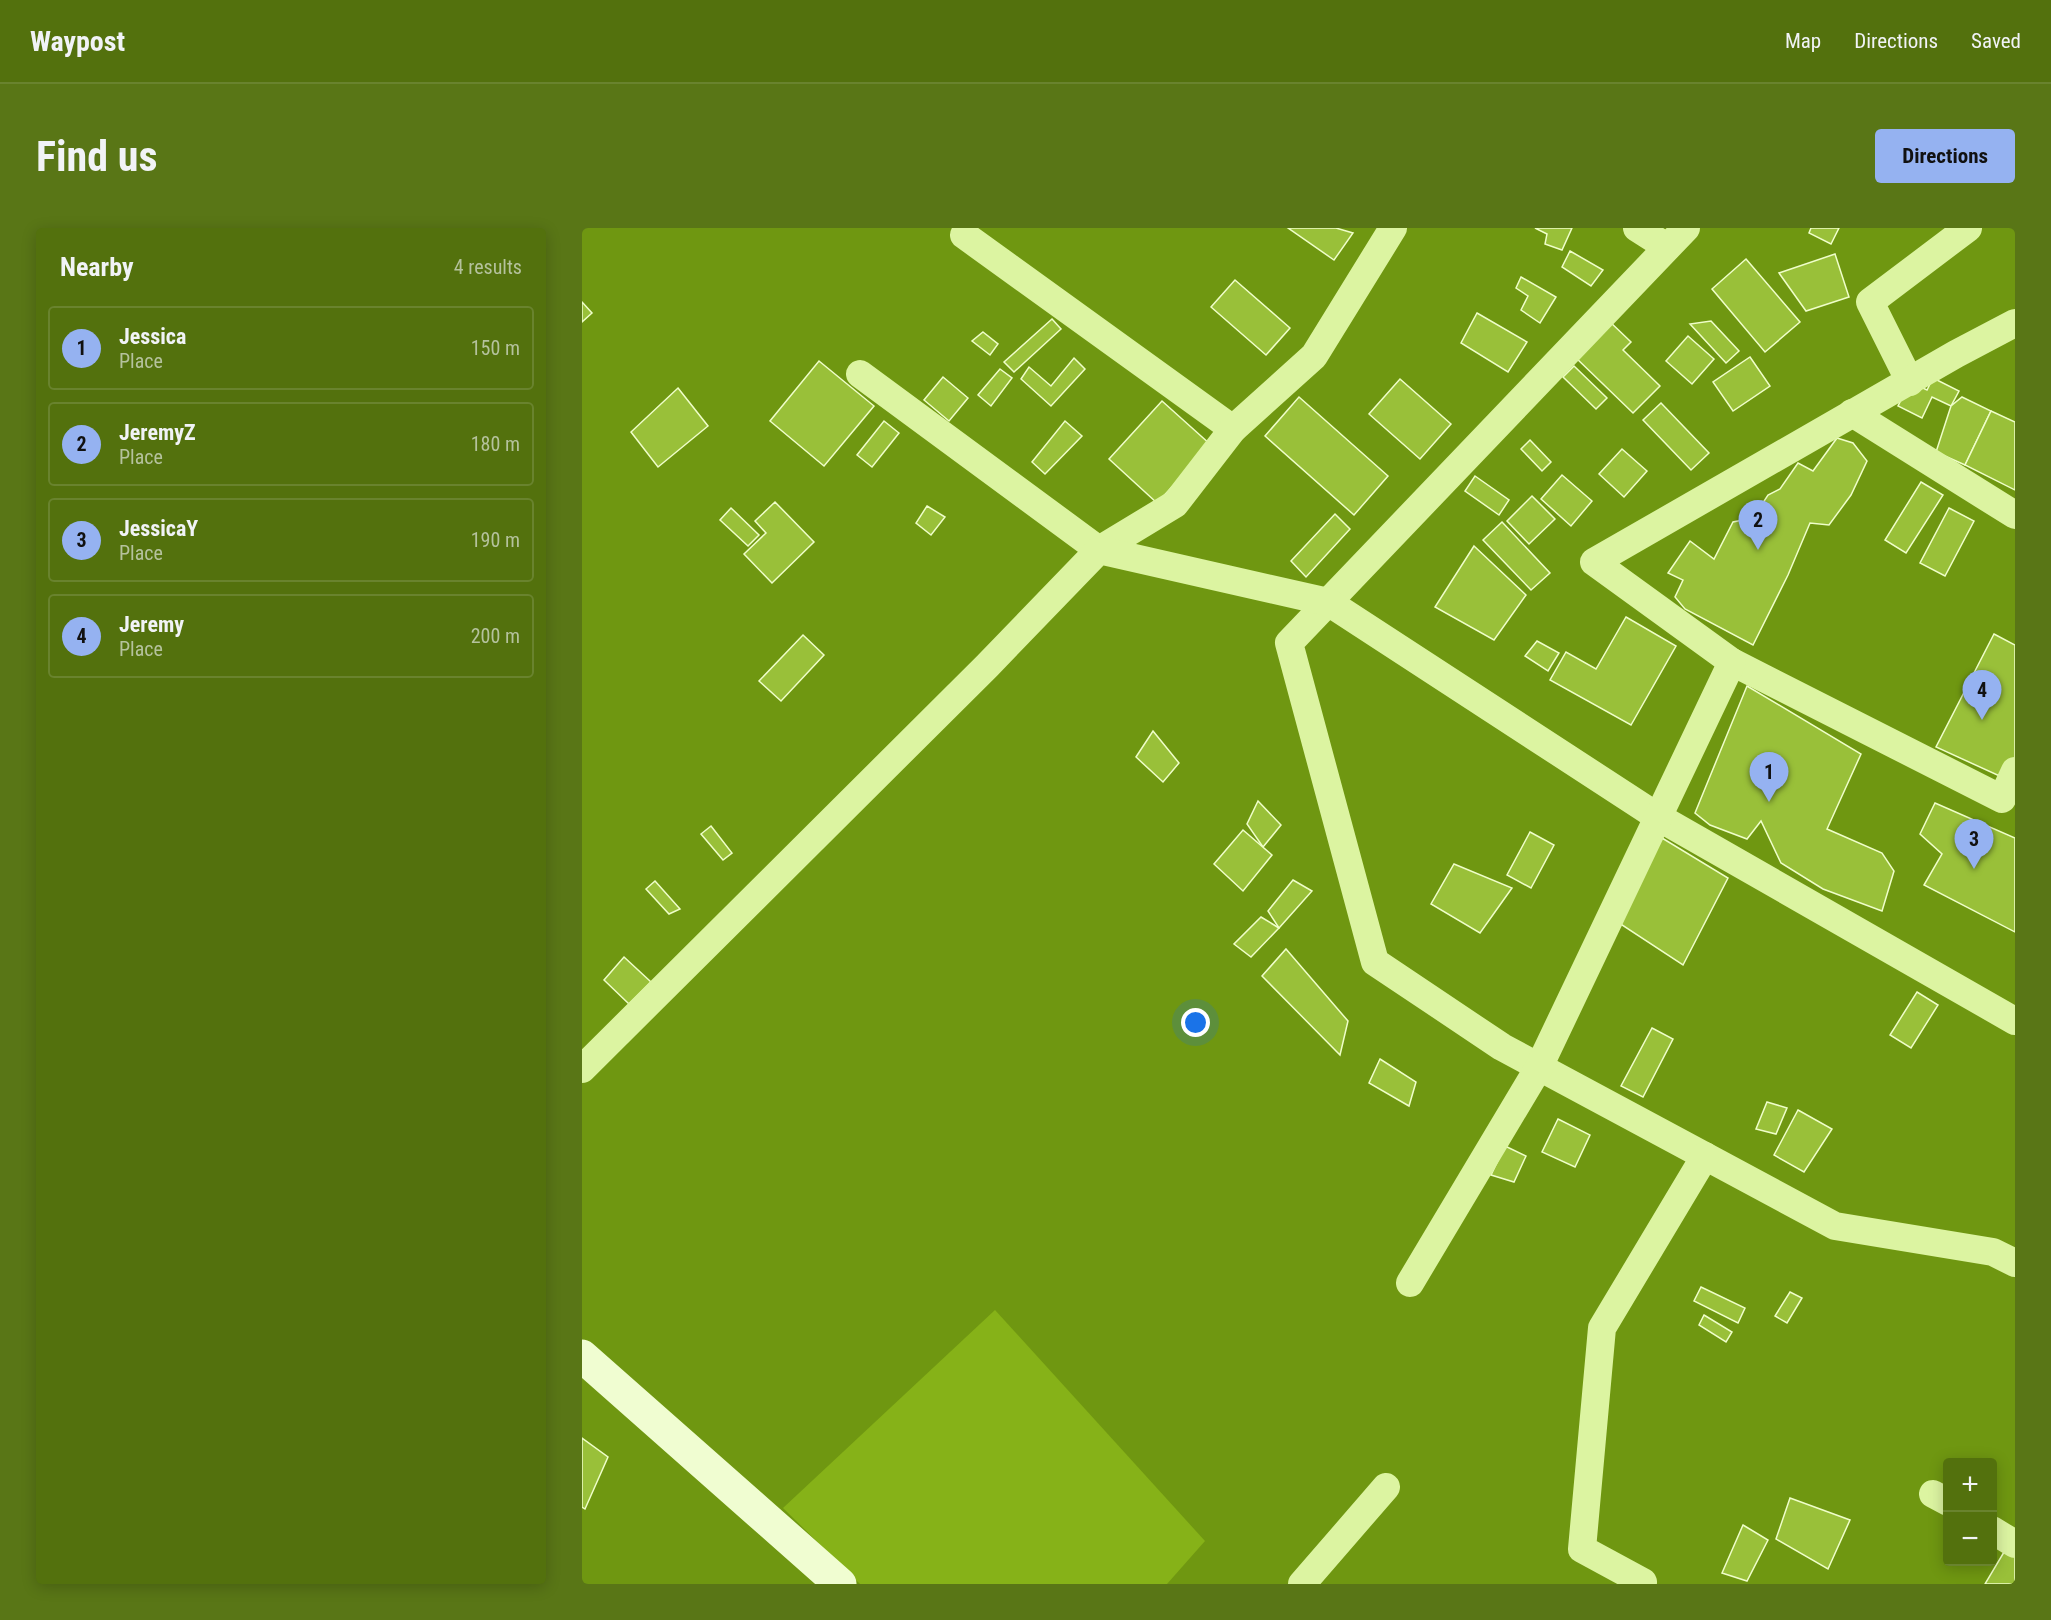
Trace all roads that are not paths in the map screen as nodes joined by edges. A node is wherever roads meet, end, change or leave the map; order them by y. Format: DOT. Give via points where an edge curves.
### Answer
graph roads {
  1 [pos="1393,228"];
  2 [pos="1636,228"];
  3 [pos="1968,228"];
  4 [pos="964,235"];
  5 [pos="1677,238"];
  6 [pos="2015,323"];
  7 [pos="860,374"];
  8 [pos="1910,382"];
  9 [pos="1852,413"];
  10 [pos="1233,429"];
  11 [pos="2015,515"];
  12 [pos="1099,550"];
  13 [pos="1328,602"];
  14 [pos="1732,662"];
  15 [pos="2015,771"];
  16 [pos="1658,817"];
  17 [pos="2015,1021"];
  18 [pos="1539,1067"];
  19 [pos="582,1069"];
  20 [pos="1706,1156"];
  21 [pos="2015,1263"];
  22 [pos="1410,1283"];
  23 [pos="582,1356"];
  24 [pos="1386,1487"];
  25 [pos="1997,1533"];
  26 [pos="2015,1544"];
  27 [pos="840,1584"];
  28 [pos="1302,1584"];
  29 [pos="1644,1584"];
  1 -- 10 [label="street" via="1314,356"];
  2 -- 5 [label="street"];
  3 -- 8 [label="street" via="1870,302"];
  4 -- 10 [label="street"];
  5 -- 13 [label="street"];
  6 -- 8 [label="street"];
  7 -- 12 [label="street"];
  8 -- 9 [label="street"];
  9 -- 11 [label="street"];
  9 -- 14 [label="street" via="1594,562"];
  10 -- 12 [label="street" via="1174,504"];
  12 -- 13 [label="street"];
  12 -- 19 [label="street"];
  13 -- 16 [label="street"];
  13 -- 18 [label="street" via="1289,643 1375,962 1502,1047"];
  14 -- 15 [label="street" via="2002,799"];
  14 -- 16 [label="street"];
  16 -- 17 [label="street"];
  16 -- 18 [label="street"];
  18 -- 20 [label="street"];
  18 -- 22 [label="street"];
  20 -- 21 [label="street" via="1834,1226 1994,1252"];
  20 -- 29 [label="street" via="1602,1328 1582,1549"];
  23 -- 27 [label="main road"];
  24 -- 28 [label="street"];
  25 -- 26 [label="street"];
}
